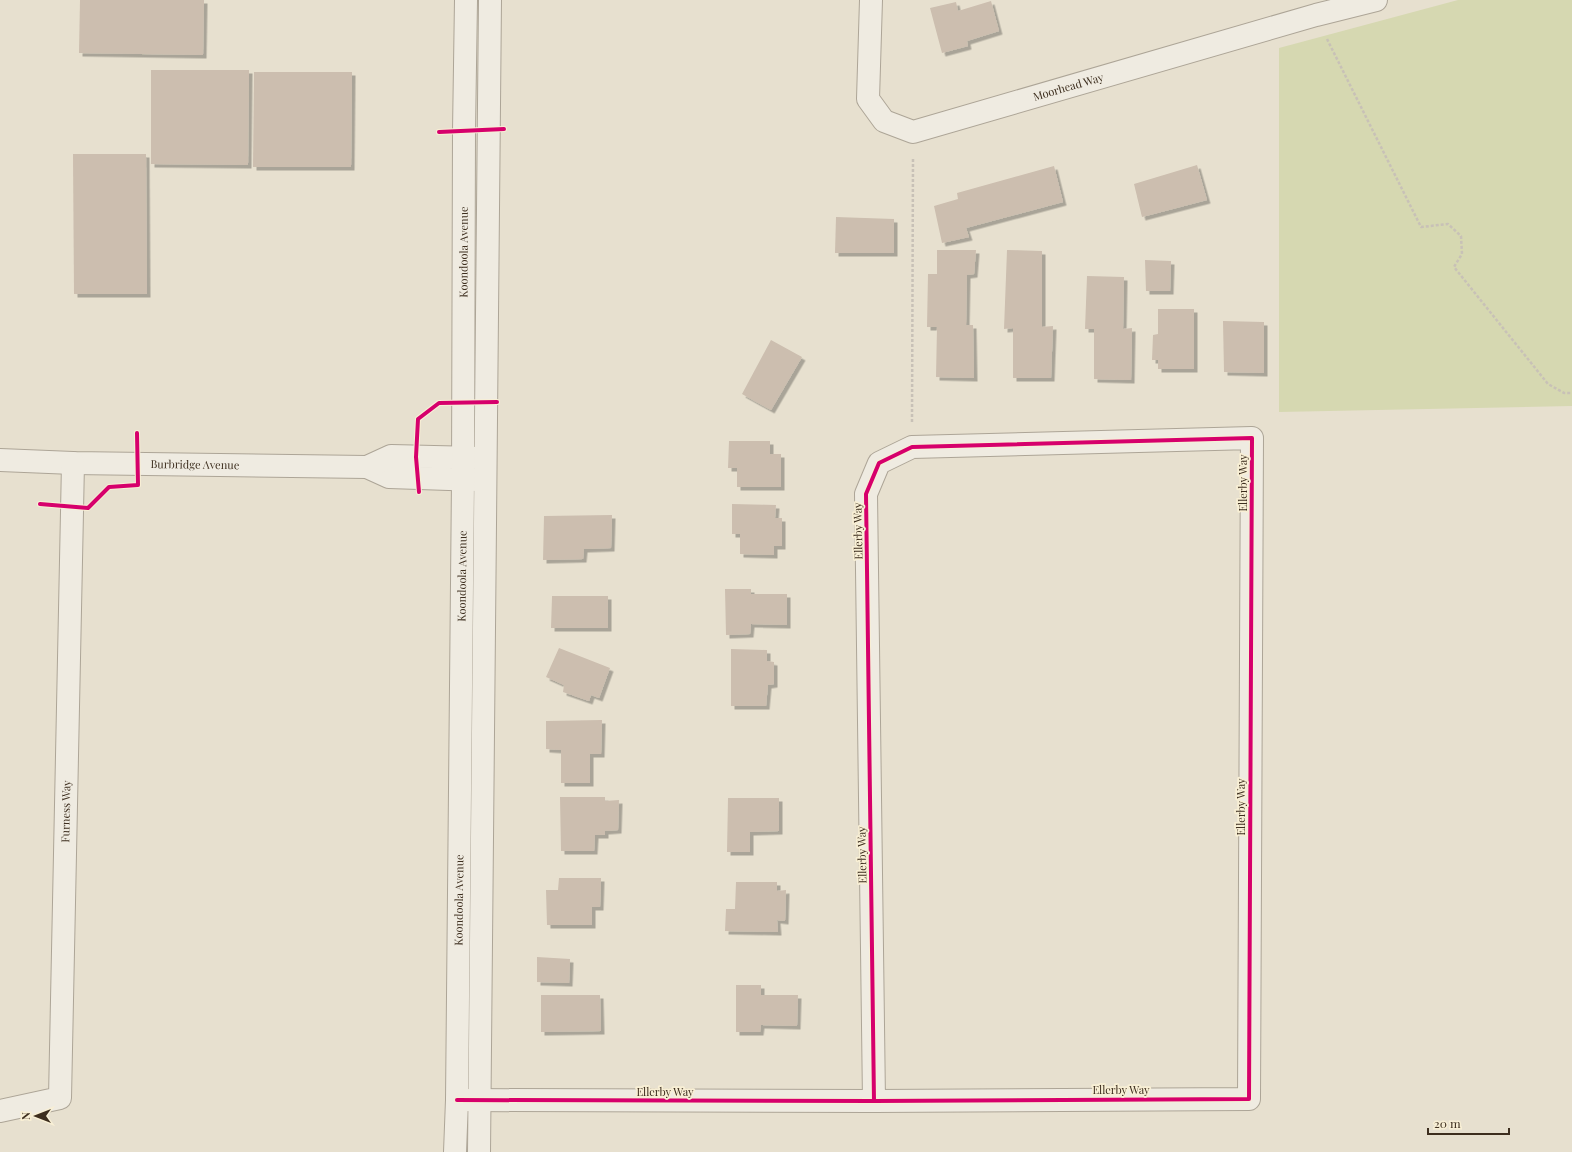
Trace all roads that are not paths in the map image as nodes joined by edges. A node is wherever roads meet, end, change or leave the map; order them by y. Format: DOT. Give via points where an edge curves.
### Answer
graph roads {
  1 [pos="466,0"];
  2 [pos="490,0"];
  3 [pos="871,0"];
  4 [pos="1376,0"];
  5 [pos="464,457"];
  6 [pos="486,458"];
  7 [pos="0,460"];
  8 [pos="73,463"];
  9 [pos="366,467"];
  10 [pos="464,480"];
  11 [pos="486,480"];
  12 [pos="457,1100"];
  13 [pos="480,1100"];
  14 [pos="874,1101"];
  15 [pos="0,1111"];
  16 [pos="455,1152"];
  17 [pos="479,1152"];
  1 -- 5 [label="street, Koondoola Avenue"];
  2 -- 6 [label="street, Koondoola Avenue"];
  3 -- 4 [label="street, Moorhead Way" via="868,99 884,122 913,132 1316,15"];
  5 -- 6 [label="street, Burbridge Avenue"];
  5 -- 9 [label="street, Burbridge Avenue" via="391,456"];
  5 -- 10 [label="street, Koondoola Avenue"];
  6 -- 11 [label="street, Koondoola Avenue"];
  7 -- 8 [label="street, Burbridge Avenue"];
  8 -- 9 [label="street, Burbridge Avenue"];
  8 -- 15 [label="street, Furness Way" via="60,1098"];
  9 -- 10 [label="street, Burbridge Avenue" via="389,478"];
  10 -- 11 [label="street, Burbridge Avenue"];
  10 -- 12 [label="street, Koondoola Avenue"];
  11 -- 13 [label="street, Koondoola Avenue"];
  12 -- 13 [label="street, Ellerby Way"];
  12 -- 16 [label="street, Koondoola Avenue"];
  13 -- 14 [label="street, Ellerby Way"];
  13 -- 17 [label="street, Koondoola Avenue"];
  14 -- 14 [label="street, Ellerby Way" via="866,494 879,463 912,447 1252,438 1249,1099"];
}
